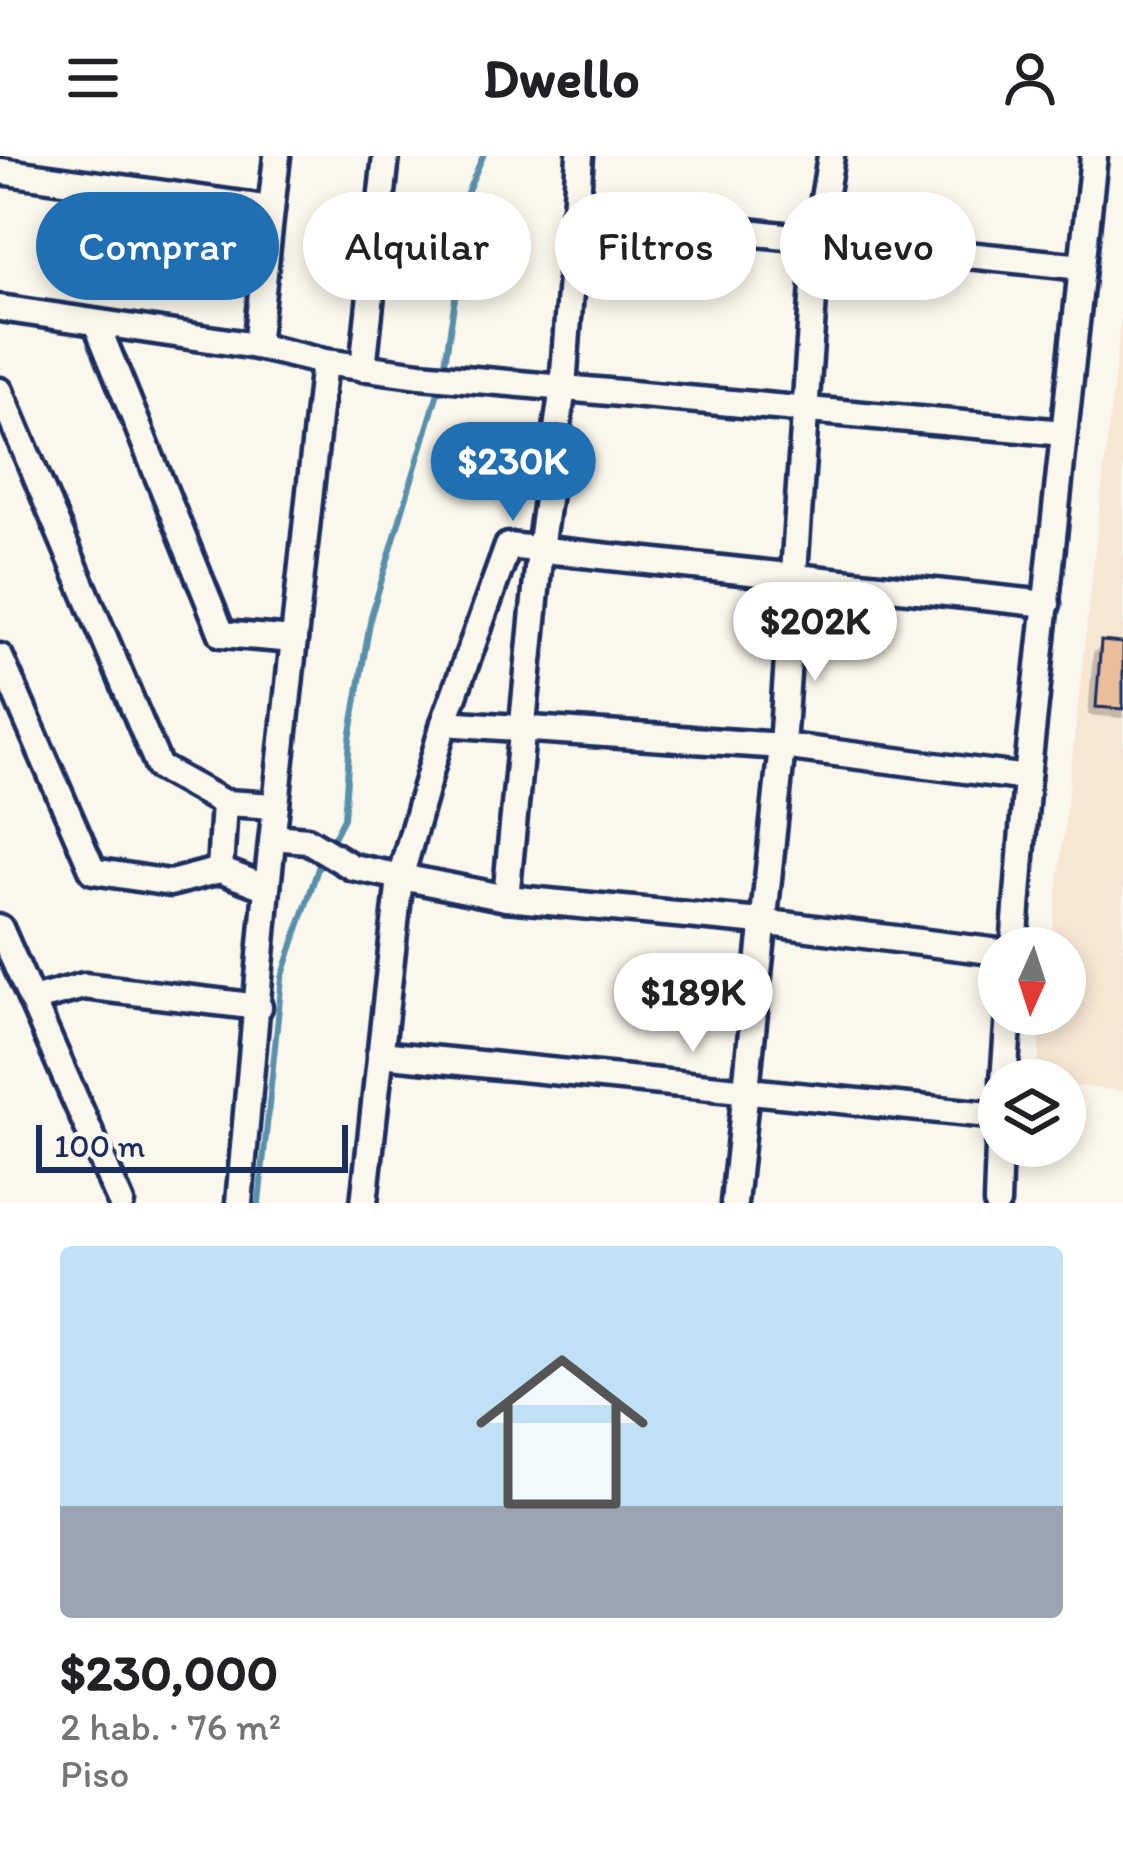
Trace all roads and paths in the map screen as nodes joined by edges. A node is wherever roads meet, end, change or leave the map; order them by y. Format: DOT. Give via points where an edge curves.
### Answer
graph roads {
  1 [pos="277,156"];
  2 [pos="386,156"];
  3 [pos="580,156"];
  4 [pos="831,156"];
  5 [pos="1094,156"];
  6 [pos="0,171"];
  7 [pos="150,192"];
  8 [pos="273,192"];
  9 [pos="576,192"];
  10 [pos="825,192"];
  11 [pos="976,257"];
  12 [pos="1082,267"];
  13 [pos="261,300"];
  14 [pos="568,300"];
  15 [pos="814,300"];
  16 [pos="0,308"];
  17 [pos="97,325"];
  18 [pos="256,346"];
  19 [pos="324,362"];
  20 [pos="363,368"];
  21 [pos="562,387"];
  22 [pos="0,391"];
  23 [pos="806,409"];
  24 [pos="1064,433"];
  25 [pos="540,549"];
  26 [pos="791,578"];
  27 [pos="1047,604"];
  28 [pos="294,640"];
  29 [pos="0,658"];
  30 [pos="443,723"];
  31 [pos="522,728"];
  32 [pos="782,746"];
  33 [pos="1027,778"];
  34 [pos="224,803"];
  35 [pos="275,806"];
  36 [pos="273,836"];
  37 [pos="220,870"];
  38 [pos="400,878"];
  39 [pos="267,888"];
  40 [pos="506,898"];
  41 [pos="761,922"];
  42 [pos="1016,927"];
  43 [pos="0,928"];
  44 [pos="978,949"];
  45 [pos="32,1000"];
  46 [pos="259,1007"];
  47 [pos="380,1054"];
  48 [pos="746,1090"];
  49 [pos="978,1114"];
  50 [pos="999,1167"];
  51 [pos="121,1203"];
  52 [pos="239,1203"];
  53 [pos="364,1203"];
  54 [pos="734,1203"];
  55 [pos="997,1203"];
  1 -- 8 [label="street"];
  2 -- 20 [label="street"];
  3 -- 9 [label="street"];
  4 -- 10 [label="street"];
  5 -- 12 [label="street"];
  6 -- 7 [label="street"];
  11 -- 12 [label="street"];
  12 -- 24 [label="street"];
  13 -- 18 [label="street"];
  14 -- 21 [label="street"];
  15 -- 23 [label="street"];
  16 -- 17 [label="street"];
  17 -- 18 [label="street"];
  17 -- 28 [label="street" via="222,634"];
  18 -- 19 [label="street"];
  19 -- 20 [label="street"];
  19 -- 28 [label="street"];
  20 -- 21 [label="street"];
  21 -- 23 [label="street"];
  21 -- 25 [label="street"];
  22 -- 34 [label="street" via="160,767"];
  23 -- 24 [label="street"];
  23 -- 26 [label="street"];
  24 -- 27 [label="street"];
  25 -- 26 [label="street"];
  25 -- 30 [label="street" via="508,546"];
  25 -- 31 [label="street"];
  26 -- 27 [label="street"];
  26 -- 32 [label="street"];
  27 -- 33 [label="street"];
  28 -- 35 [label="street"];
  29 -- 37 [label="street" via="93,871 170,883"];
  30 -- 31 [label="street"];
  30 -- 38 [label="street"];
  31 -- 32 [label="street"];
  31 -- 40 [label="street"];
  32 -- 33 [label="street"];
  32 -- 41 [label="street"];
  33 -- 42 [label="street"];
  34 -- 35 [label="street"];
  34 -- 37 [label="street"];
  35 -- 36 [label="street"];
  36 -- 38 [label="street" via="307,840 352,867"];
  36 -- 39 [label="street"];
  37 -- 39 [label="street"];
  38 -- 40 [label="street"];
  38 -- 47 [label="street"];
  39 -- 46 [label="street"];
  40 -- 41 [label="street"];
  41 -- 44 [label="street"];
  41 -- 48 [label="street"];
  43 -- 45 [label="street"];
  45 -- 46 [label="street" via="84,986"];
  45 -- 51 [label="street"];
  46 -- 52 [label="street"];
  47 -- 48 [label="street"];
  47 -- 53 [label="street"];
  48 -- 49 [label="street"];
  48 -- 54 [label="street"];
  50 -- 55 [label="street"];
}
